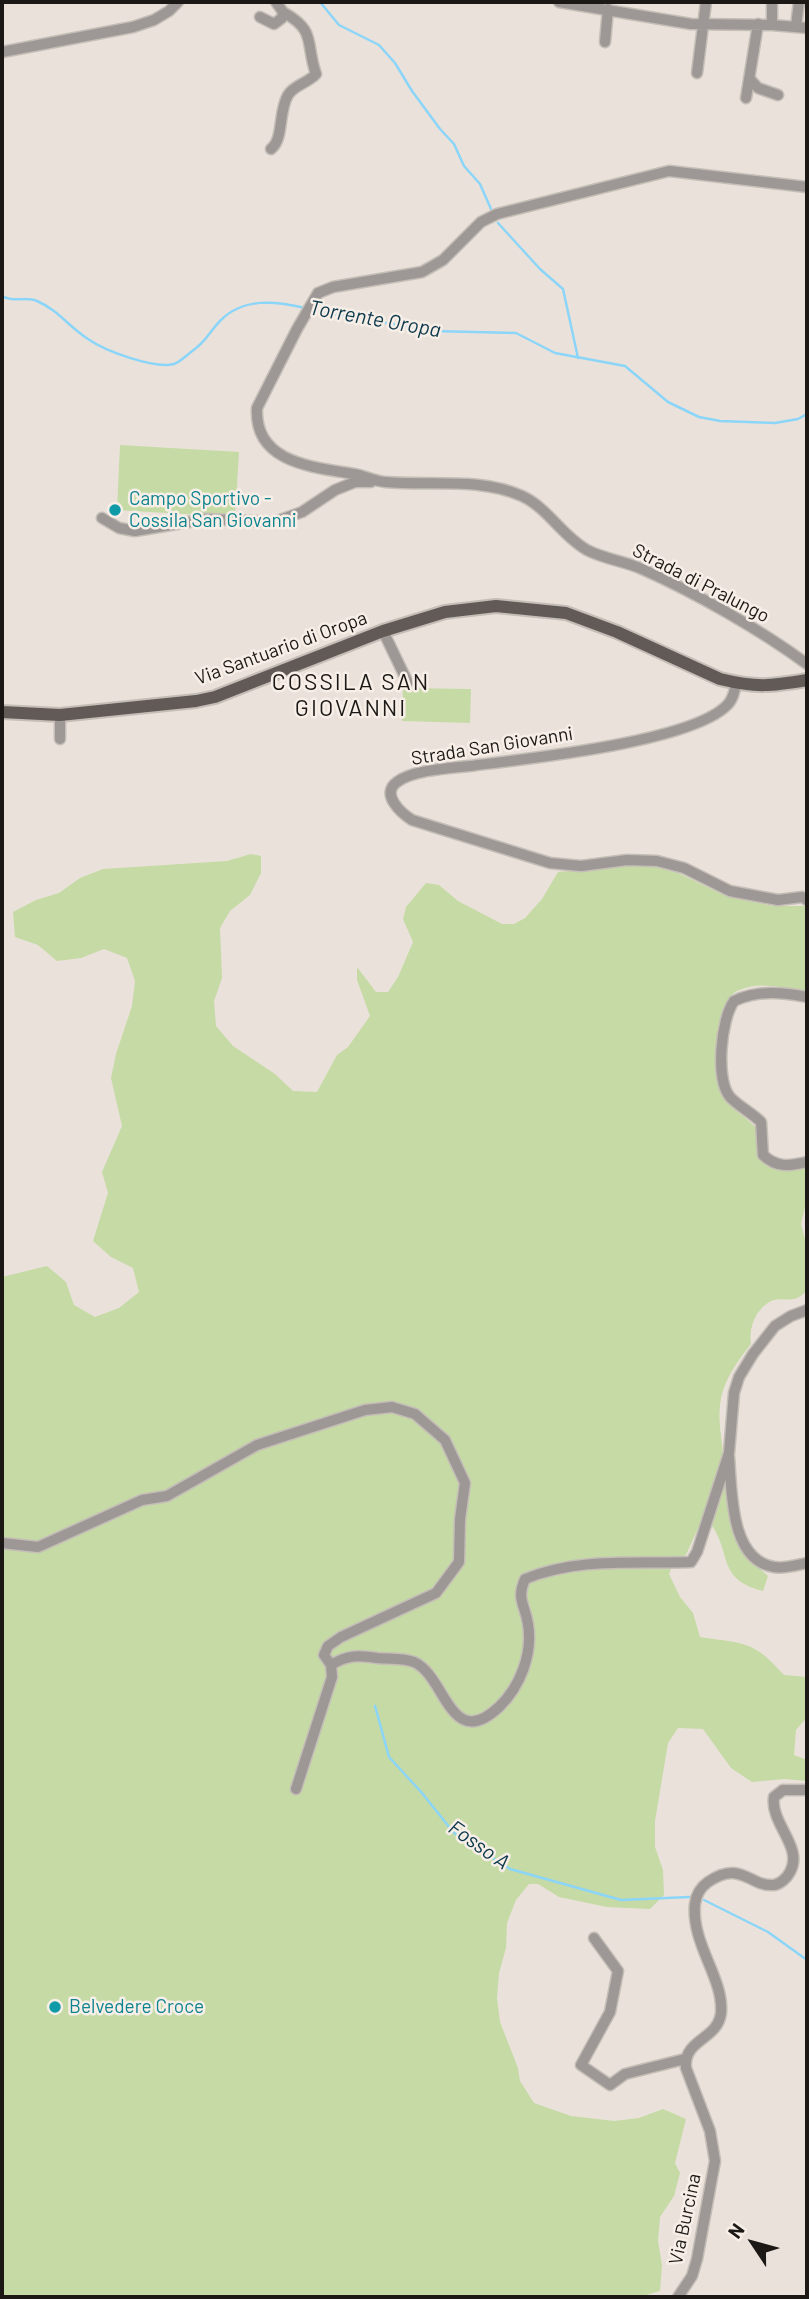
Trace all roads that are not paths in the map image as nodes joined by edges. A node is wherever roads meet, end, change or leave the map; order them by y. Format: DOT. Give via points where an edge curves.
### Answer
graph roads {
  1 [pos="178,2"];
  2 [pos="276,2"];
  3 [pos="559,2"];
  4 [pos="706,2"];
  5 [pos="772,2"];
  6 [pos="799,2"];
  7 [pos="607,9"];
  8 [pos="283,12"];
  9 [pos="260,16"];
  10 [pos="701,24"];
  11 [pos="758,24"];
  12 [pos="772,24"];
  13 [pos="802,27"];
  14 [pos="605,42"];
  15 [pos="2,52"];
  16 [pos="697,73"];
  17 [pos="750,79"];
  18 [pos="778,96"];
  19 [pos="747,98"];
  20 [pos="271,149"];
  21 [pos="807,187"];
  22 [pos="382,482"];
  23 [pos="102,518"];
  24 [pos="383,631"];
  25 [pos="807,664"];
  26 [pos="807,680"];
  27 [pos="408,682"];
  28 [pos="736,683"];
  29 [pos="2,712"];
  30 [pos="60,715"];
  31 [pos="60,739"];
  32 [pos="807,900"];
  33 [pos="807,997"];
  34 [pos="807,1162"];
  35 [pos="807,1310"];
  36 [pos="729,1453"];
  37 [pos="2,1543"];
  38 [pos="807,1563"];
  39 [pos="331,1665"];
  40 [pos="296,1789"];
  41 [pos="807,1790"];
  42 [pos="594,1938"];
  43 [pos="685,2059"];
  44 [pos="678,2297"];
  1 -- 15 [label="street" via="154,20 133,27"];
  2 -- 8 [label="street"];
  3 -- 7 [label="street"];
  4 -- 10 [label="street"];
  5 -- 12 [label="street"];
  6 -- 13 [label="street"];
  7 -- 10 [label="street"];
  7 -- 14 [label="street"];
  8 -- 9 [label="street" via="274,24"];
  8 -- 20 [label="street" via="308,31 316,74 289,93 280,115 278,142"];
  10 -- 11 [label="street"];
  10 -- 16 [label="street"];
  11 -- 12 [label="street"];
  11 -- 17 [label="street"];
  12 -- 13 [label="street"];
  17 -- 18 [label="street" via="758,88"];
  17 -- 19 [label="street"];
  21 -- 22 [label="street, Strada di Pralungo" via="669,171 497,214 422,272 318,293 257,408 258,433 273,450 299,463"];
  22 -- 23 [label="street" via="355,482 274,522 206,519 135,531"];
  22 -- 25 [label="street, Strada di Pralungo" via="476,485 524,497 584,548 642,569 694,596 766,635"];
  24 -- 27 [label="street"];
  24 -- 28 [label="main road, Via Santuario di Oropa" via="444,612 496,606 566,612"];
  24 -- 30 [label="main road, Via Santuario di Oropa" via="215,697"];
  26 -- 28 [label="main road, Via Santuario di Oropa" via="764,687"];
  28 -- 32 [label="street, Strada San Giovanni" via="729,703 669,734 422,773 398,780 393,785 393,802 412,820 538,860 564,866 657,860 730,891"];
  29 -- 30 [label="main road, Via Santuario di Oropa"];
  30 -- 31 [label="street"];
  33 -- 34 [label="street" via="758,993 734,1001 725,1017 722,1068 731,1099 761,1122 763,1155 781,1165"];
  35 -- 36 [label="street" via="775,1326 739,1377"];
  36 -- 38 [label="street" via="738,1531 748,1553 773,1567"];
  36 -- 39 [label="street" via="691,1562 607,1561 525,1578 520,1591 529,1626 523,1672 506,1700 489,1716 465,1720 451,1712 430,1674 414,1662 358,1655"];
  37 -- 39 [label="street" via="38,1547 142,1500 167,1496 257,1445 365,1410 392,1408 415,1414 445,1440 465,1483 460,1562 436,1593 328,1646 324,1656"];
  39 -- 40 [label="street" via="332,1677"];
  41 -- 43 [label="street" via="783,1790 774,1797 778,1823 794,1853 785,1879 769,1885 746,1875 725,1874 698,1892 696,1925 718,1992 720,2014 710,2034 690,2048"];
  42 -- 43 [label="street" via="618,1971 610,2012 580,2065 610,2085 625,2074"];
  43 -- 44 [label="street, Via Burcina" via="710,2131 715,2161 698,2259"];
}
